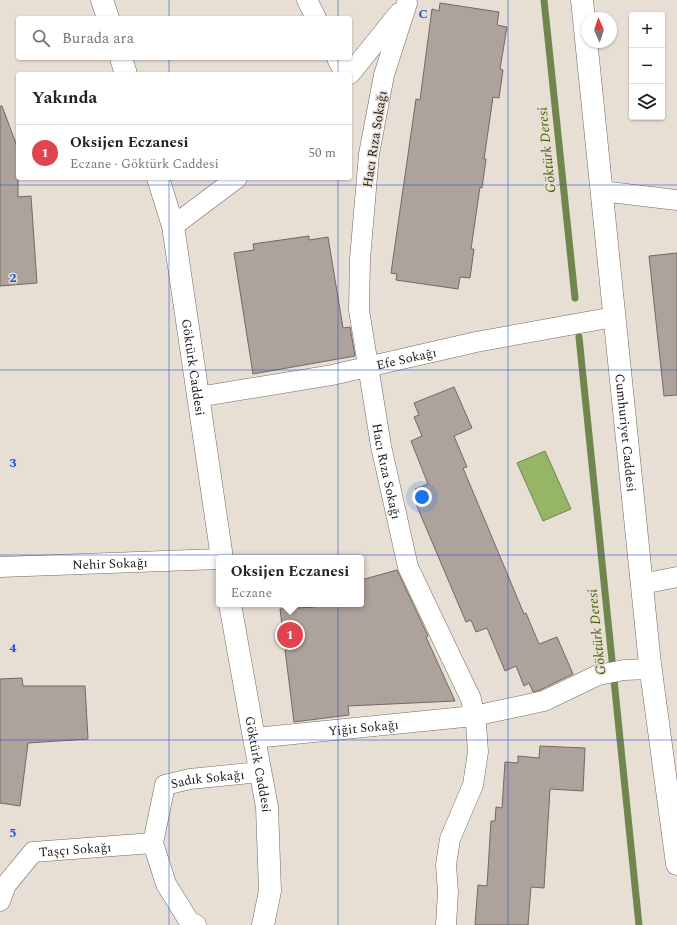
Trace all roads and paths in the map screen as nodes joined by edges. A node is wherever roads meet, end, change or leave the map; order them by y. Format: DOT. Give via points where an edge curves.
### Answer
graph roads {
  1 [pos="102,0"];
  2 [pos="307,0"];
  3 [pos="582,0"];
  4 [pos="408,2"];
  5 [pos="107,16"];
  6 [pos="315,16"];
  7 [pos="121,60"];
  8 [pos="338,60"];
  9 [pos="125,72"];
  10 [pos="344,72"];
  11 [pos="352,72"];
  12 [pos="159,180"];
  13 [pos="234,180"];
  14 [pos="601,191"];
  15 [pos="677,200"];
  16 [pos="173,226"];
  17 [pos="614,317"];
  18 [pos="367,367"];
  19 [pos="198,397"];
  20 [pos="222,555"];
  21 [pos="216,559"];
  22 [pos="0,567"];
  23 [pos="677,577"];
  24 [pos="642,584"];
  25 [pos="231,607"];
  26 [pos="650,669"];
  27 [pos="474,716"];
  28 [pos="254,738"];
  29 [pos="260,772"];
  30 [pos="153,843"];
  31 [pos="677,864"];
  32 [pos="0,901"];
  33 [pos="196,925"];
  34 [pos="263,925"];
  35 [pos="446,925"];
  1 -- 5 [label="main road"];
  2 -- 6 [label="street"];
  3 -- 14 [label="main road, Cumhuriyet Caddesi"];
  4 -- 11 [label="street"];
  4 -- 18 [label="street, Hacı Rıza Sokağı" via="384,75 369,154 360,259 359,310"];
  7 -- 9 [label="main road"];
  8 -- 10 [label="street"];
  12 -- 16 [label="main road, Göktürk Caddesi"];
  13 -- 16 [label="street"];
  14 -- 15 [label="street"];
  14 -- 17 [label="main road, Cumhuriyet Caddesi"];
  16 -- 19 [label="main road, Göktürk Caddesi"];
  17 -- 18 [label="street, Efe Sokağı" via="476,342"];
  17 -- 24 [label="main road, Cumhuriyet Caddesi"];
  18 -- 19 [label="street, Efe Sokağı"];
  18 -- 27 [label="street, Hacı Rıza Sokağı" via="381,446 408,567 471,699"];
  19 -- 20 [label="main road, Göktürk Caddesi"];
  21 -- 22 [label="street, Nehir Sokağı"];
  23 -- 24 [label="street"];
  24 -- 26 [label="main road, Cumhuriyet Caddesi"];
  25 -- 28 [label="main road, Göktürk Caddesi"];
  26 -- 27 [label="street, Yiğit Sokağı" via="598,675 544,701"];
  26 -- 31 [label="main road, Cumhuriyet Caddesi"];
  27 -- 28 [label="street, Yiğit Sokağı"];
  27 -- 35 [label="street, Hacı Rıza Sokağı" via="478,752 473,785 450,839 446,865"];
  28 -- 29 [label="main road, Göktürk Caddesi"];
  29 -- 30 [label="street, Sadık Sokağı" via="190,779 165,785"];
  29 -- 34 [label="main road, Göktürk Caddesi" via="267,807 270,891"];
  30 -- 32 [label="street, Taşçı Sokağı" via="33,852 6,885"];
  30 -- 33 [label="street, Sadık Sokağı" via="166,884 189,921"];
}
